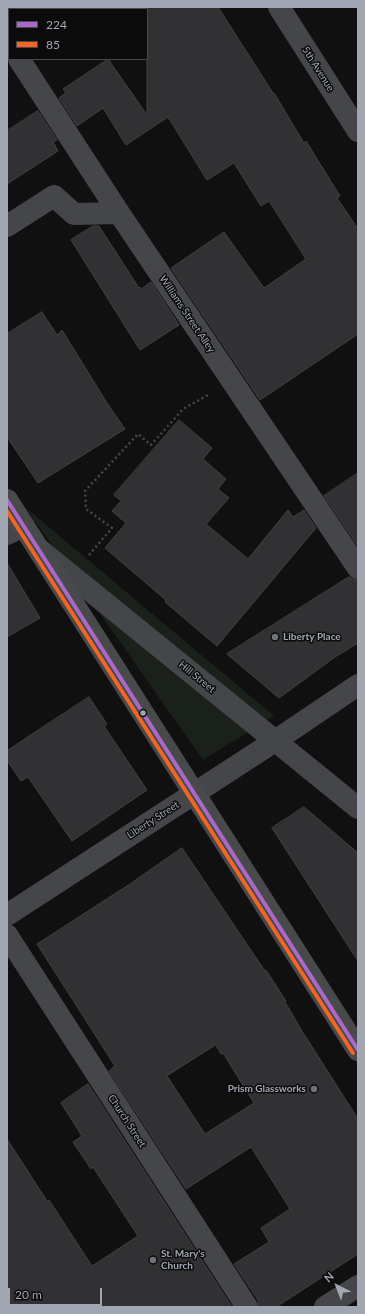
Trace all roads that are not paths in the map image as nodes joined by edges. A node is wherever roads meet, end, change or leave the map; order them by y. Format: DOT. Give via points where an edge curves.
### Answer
graph roads {
  1 [pos="279,7"];
  2 [pos="20,60"];
  3 [pos="358,131"];
  4 [pos="119,213"];
  5 [pos="7,226"];
  6 [pos="7,500"];
  7 [pos="15,530"];
  8 [pos="36,546"];
  9 [pos="358,568"];
  10 [pos="358,685"];
  11 [pos="275,741"];
  12 [pos="194,793"];
  13 [pos="358,808"];
  14 [pos="7,915"];
  15 [pos="7,935"];
  16 [pos="358,1050"];
  17 [pos="358,1286"];
  18 [pos="247,1307"];
  19 [pos="325,1307"];
  1 -- 3 [label="street, 5th Avenue"];
  2 -- 4 [label="street, Williams Street Alley"];
  4 -- 5 [label="street" via="74,214 54,196"];
  4 -- 9 [label="street, Williams Street Alley"];
  6 -- 7 [label="main road"];
  7 -- 8 [label="main road"];
  8 -- 11 [label="street, Hill Street"];
  8 -- 12 [label="main road"];
  10 -- 11 [label="street, Liberty Street"];
  11 -- 12 [label="street, Liberty Street"];
  11 -- 13 [label="street, Hill Street"];
  12 -- 14 [label="street, Liberty Street"];
  12 -- 16 [label="main road"];
  15 -- 18 [label="street, Church Street"];
  17 -- 19 [label="street"];
}
